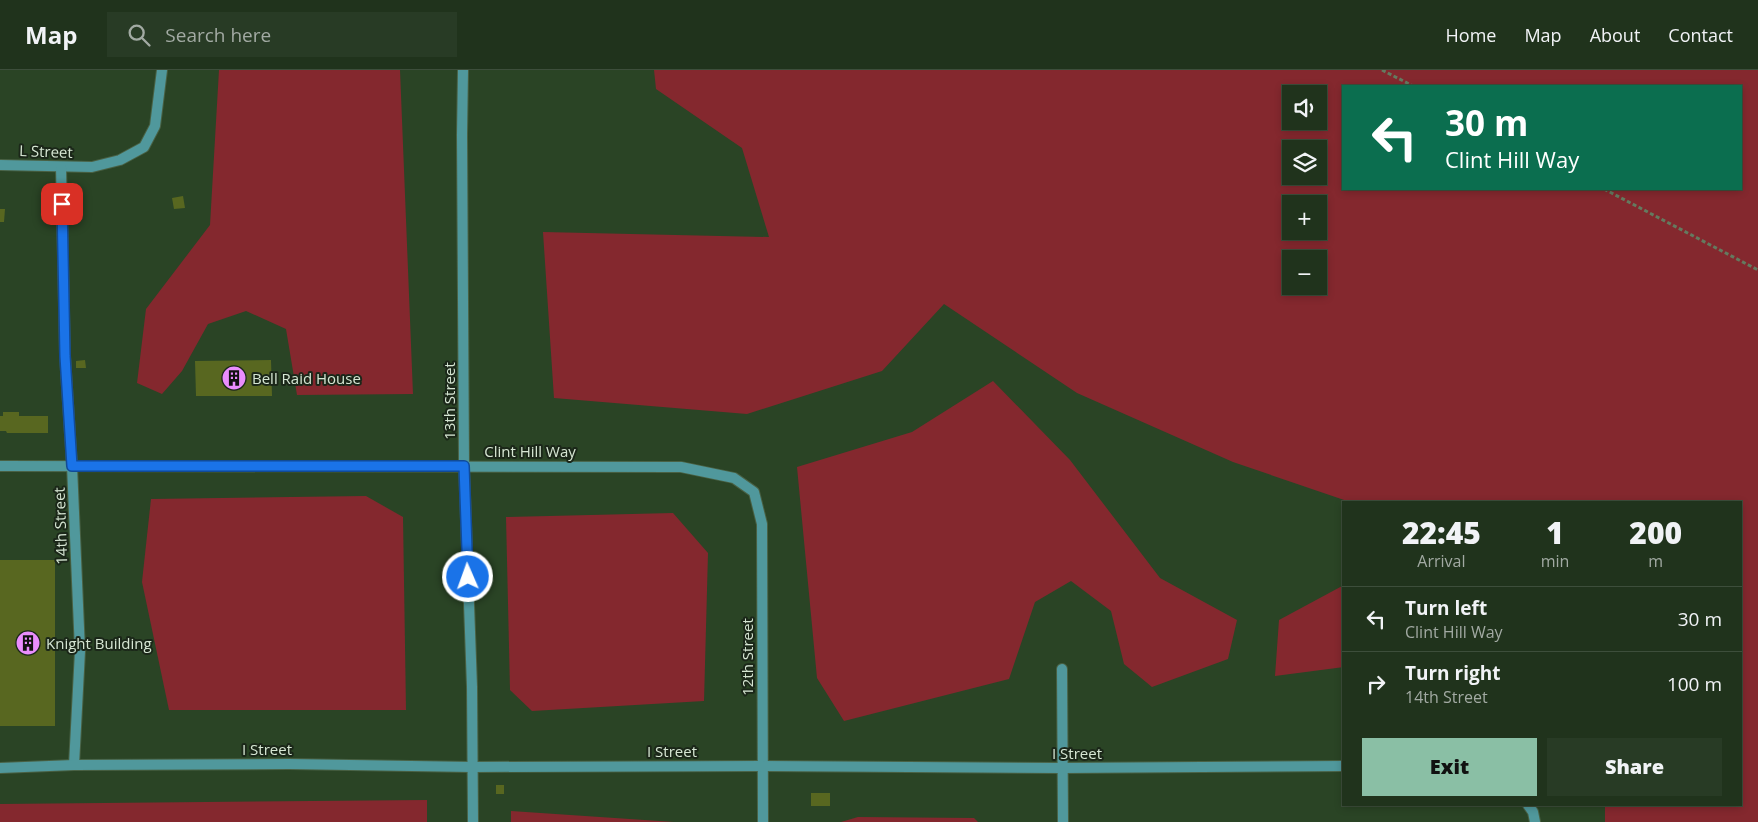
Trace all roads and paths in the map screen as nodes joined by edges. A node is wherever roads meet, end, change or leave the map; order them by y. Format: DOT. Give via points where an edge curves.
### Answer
graph roads {
  1 [pos="162,70"];
  2 [pos="463,70"];
  3 [pos="1382,70"];
  4 [pos="1411,85"];
  5 [pos="0,165"];
  6 [pos="61,166"];
  7 [pos="1606,190"];
  8 [pos="1758,270"];
  9 [pos="0,466"];
  10 [pos="72,466"];
  11 [pos="464,466"];
  12 [pos="754,492"];
  13 [pos="1062,670"];
  14 [pos="74,765"];
  15 [pos="762,766"];
  16 [pos="1342,766"];
  17 [pos="472,767"];
  18 [pos="0,768"];
  19 [pos="1063,768"];
  20 [pos="1529,806"];
  21 [pos="473,822"];
  22 [pos="763,822"];
  23 [pos="1063,822"];
  24 [pos="1535,822"];
  1 -- 6 [label="lane, L Street" via="154,126 144,147 120,160 92,167"];
  2 -- 11 [label="lane, 13th Street"];
  3 -- 4 [label="path"];
  5 -- 6 [label="lane, L Street"];
  6 -- 10 [label="lane, 14th Street" via="65,356"];
  7 -- 8 [label="path"];
  9 -- 10 [label="lane, Clint Hill Way"];
  10 -- 11 [label="lane, Clint Hill Way"];
  10 -- 14 [label="lane, 14th Street" via="80,651"];
  11 -- 12 [label="lane, Clint Hill Way" via="681,467 734,478"];
  11 -- 17 [label="lane, 13th Street"];
  12 -- 15 [label="lane, 12th Street" via="762,524"];
  13 -- 19 [label="lane"];
  14 -- 17 [label="lane, I Street"];
  14 -- 18 [label="lane, I Street"];
  15 -- 17 [label="lane, I Street"];
  15 -- 19 [label="lane, I Street"];
  15 -- 22 [label="lane, 12th Street"];
  16 -- 19 [label="lane, I Street"];
  17 -- 21 [label="lane, 13th Street"];
  19 -- 23 [label="lane"];
  20 -- 24 [label="lane"];
}
